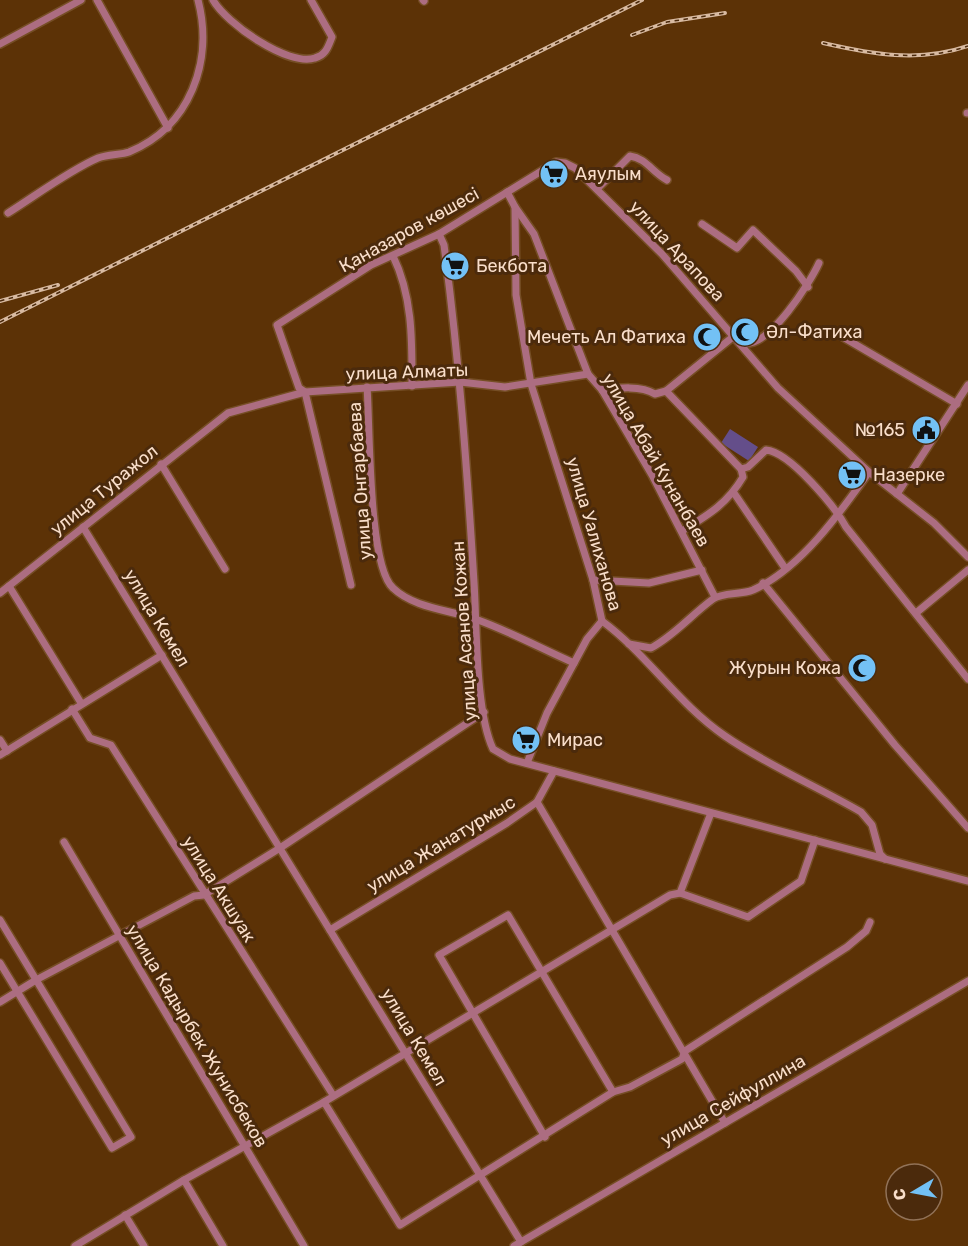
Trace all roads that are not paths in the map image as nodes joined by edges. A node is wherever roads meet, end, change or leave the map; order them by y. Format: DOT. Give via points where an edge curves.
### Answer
graph roads {
  1 [pos="81,0"];
  2 [pos="97,0"];
  3 [pos="198,0"];
  4 [pos="213,0"];
  5 [pos="311,0"];
  6 [pos="0,44"];
  7 [pos="168,128"];
  8 [pos="556,162"];
  9 [pos="666,180"];
  10 [pos="597,189"];
  11 [pos="507,192"];
  12 [pos="515,207"];
  13 [pos="8,213"];
  14 [pos="702,224"];
  15 [pos="439,234"];
  16 [pos="393,256"];
  17 [pos="819,263"];
  18 [pos="808,287"];
  19 [pos="836,333"];
  20 [pos="734,336"];
  21 [pos="588,374"];
  22 [pos="460,382"];
  23 [pos="531,384"];
  24 [pos="968,385"];
  25 [pos="412,386"];
  26 [pos="367,387"];
  27 [pos="602,390"];
  28 [pos="666,391"];
  29 [pos="305,392"];
  30 [pos="957,404"];
  31 [pos="228,412"];
  32 [pos="161,464"];
  33 [pos="741,469"];
  34 [pos="869,472"];
  35 [pos="734,493"];
  36 [pos="897,494"];
  37 [pos="839,514"];
  38 [pos="83,527"];
  39 [pos="682,531"];
  40 [pos="968,557"];
  41 [pos="785,568"];
  42 [pos="225,569"];
  43 [pos="702,570"];
  44 [pos="968,570"];
  45 [pos="593,580"];
  46 [pos="763,583"];
  47 [pos="351,585"];
  48 [pos="9,586"];
  49 [pos="0,593"];
  50 [pos="715,597"];
  51 [pos="916,613"];
  52 [pos="477,619"];
  53 [pos="602,621"];
  54 [pos="629,645"];
  55 [pos="162,655"];
  56 [pos="574,663"];
  57 [pos="968,679"];
  58 [pos="81,703"];
  59 [pos="72,710"];
  60 [pos="484,712"];
  61 [pos="0,740"];
  62 [pos="3,753"];
  63 [pos="527,763"];
  64 [pos="554,771"];
  65 [pos="537,802"];
  66 [pos="711,813"];
  67 [pos="968,828"];
  68 [pos="815,840"];
  69 [pos="64,842"];
  70 [pos="280,848"];
  71 [pos="885,859"];
  72 [pos="968,881"];
  73 [pos="680,893"];
  74 [pos="204,895"];
  75 [pos="0,920"];
  76 [pos="870,922"];
  77 [pos="330,930"];
  78 [pos="612,930"];
  79 [pos="119,936"];
  80 [pos="0,963"];
  81 [pos="543,971"];
  82 [pos="36,980"];
  83 [pos="968,981"];
  84 [pos="17,991"];
  85 [pos="0,1002"];
  86 [pos="473,1013"];
  87 [pos="685,1051"];
  88 [pos="405,1053"];
  89 [pos="614,1092"];
  90 [pos="333,1095"];
  91 [pos="324,1102"];
  92 [pos="725,1123"];
  93 [pos="545,1137"];
  94 [pos="246,1147"];
  95 [pos="480,1175"];
  96 [pos="184,1180"];
  97 [pos="125,1215"];
  98 [pos="521,1242"];
  99 [pos="75,1246"];
  100 [pos="144,1246"];
  101 [pos="223,1246"];
  102 [pos="304,1246"];
  103 [pos="514,1246"];
  1 -- 6 [label="street"];
  2 -- 7 [label="street"];
  3 -- 7 [label="street" via="203,47 195,88"];
  4 -- 5 [label="street" via="242,30 289,55 314,59 327,51 332,37"];
  7 -- 13 [label="street" via="126,153 96,159"];
  8 -- 10 [label="street, улица Арапова" via="576,168"];
  8 -- 11 [label="street, Қаназаров көшесі"];
  9 -- 10 [label="street, улица Арапова" via="654,174 646,162 630,156"];
  10 -- 20 [label="street, улица Арапова" via="662,254"];
  11 -- 12 [label="street, улица Уалиханова"];
  11 -- 15 [label="street, Қаназаров көшесі"];
  12 -- 21 [label="street, улица Абай Кунанбаев" via="534,234"];
  12 -- 23 [label="street, улица Уалиханова" via="516,295"];
  14 -- 18 [label="street" via="737,248 753,230"];
  15 -- 16 [label="street, Қаназаров көшесі"];
  15 -- 22 [label="street, улица Асанов Кожан" via="444,245"];
  16 -- 25 [label="street" via="402,273 409,307"];
  16 -- 29 [label="street, Қаназаров көшесі" via="277,326 299,388"];
  17 -- 18 [label="street"];
  18 -- 20 [label="street" via="757,342 745,343"];
  19 -- 30 [label="street"];
  20 -- 28 [label="street"];
  20 -- 34 [label="street, улица Арапова" via="778,388"];
  21 -- 23 [label="street, улица Алматы"];
  21 -- 27 [label="street, улица Абай Кунанбаев"];
  22 -- 23 [label="street, улица Алматы" via="505,387"];
  22 -- 25 [label="street, улица Алматы"];
  22 -- 52 [label="street, улица Асанов Кожан"];
  23 -- 45 [label="street, улица Уалиханова"];
  24 -- 30 [label="street"];
  25 -- 26 [label="street, улица Алматы"];
  26 -- 29 [label="street, улица Алматы"];
  26 -- 52 [label="street, улица Онгарбаева" via="376,544 382,571 392,588 405,597"];
  27 -- 28 [label="street" via="625,387 655,394"];
  27 -- 39 [label="street, улица Абай Кунанбаев"];
  28 -- 33 [label="street"];
  29 -- 31 [label="street, улица Алматы"];
  29 -- 47 [label="street"];
  30 -- 36 [label="street"];
  31 -- 32 [label="street, улица Туражол"];
  32 -- 38 [label="street, улица Туражол"];
  32 -- 42 [label="street"];
  33 -- 35 [label="street" via="743,477"];
  33 -- 37 [label="street" via="762,452 772,450 795,467"];
  34 -- 36 [label="street, улица Арапова"];
  34 -- 37 [label="street"];
  35 -- 39 [label="street" via="719,508"];
  35 -- 41 [label="street"];
  36 -- 40 [label="street, улица Арапова"];
  37 -- 41 [label="street"];
  37 -- 51 [label="street"];
  38 -- 48 [label="street, улица Туражол"];
  38 -- 55 [label="street, улица Кемел"];
  39 -- 43 [label="street, улица Абай Кунанбаев"];
  41 -- 46 [label="street"];
  43 -- 45 [label="street" via="649,583"];
  43 -- 50 [label="street, улица Абай Кунанбаев"];
  44 -- 51 [label="street"];
  45 -- 53 [label="street, улица Уалиханова"];
  46 -- 50 [label="street" via="753,590"];
  46 -- 67 [label="street" via="880,728"];
  48 -- 49 [label="street, улица Туражол"];
  48 -- 58 [label="street"];
  50 -- 54 [label="street" via="662,642 651,648"];
  51 -- 57 [label="street"];
  52 -- 56 [label="street, улица Онгарбаева"];
  52 -- 60 [label="street, улица Асанов Кожан"];
  53 -- 54 [label="street, улица Уалиханова"];
  53 -- 56 [label="street" via="592,630"];
  54 -- 71 [label="street, улица Уалиханова" via="684,703 726,737 861,812 872,825"];
  55 -- 58 [label="street"];
  55 -- 70 [label="street, улица Кемел"];
  56 -- 63 [label="street" via="547,713"];
  58 -- 59 [label="street"];
  59 -- 62 [label="street"];
  59 -- 74 [label="street, улица Акшуак" via="90,738 111,745"];
  60 -- 63 [label="street, улица Асанов Кожан" via="493,749"];
  60 -- 70 [label="street"];
  61 -- 62 [label="street"];
  63 -- 64 [label="street, улица Асанов Кожан"];
  64 -- 65 [label="street, улица Жанатурмыс"];
  64 -- 66 [label="street, улица Асанов Кожан"];
  65 -- 77 [label="street, улица Жанатурмыс"];
  65 -- 78 [label="street"];
  66 -- 68 [label="street, улица Асанов Кожан"];
  66 -- 73 [label="street"];
  68 -- 71 [label="street, улица Асанов Кожан"];
  68 -- 73 [label="street" via="801,881 748,917"];
  69 -- 79 [label="street, улица Кадырбек Жунисбеков"];
  70 -- 74 [label="street"];
  70 -- 77 [label="street, улица Кемел"];
  71 -- 72 [label="street, улица Асанов Кожан"];
  73 -- 78 [label="street" via="670,895"];
  74 -- 79 [label="street" via="194,896"];
  74 -- 90 [label="street, улица Акшуак"];
  75 -- 82 [label="street"];
  76 -- 87 [label="street" via="866,931 847,947"];
  77 -- 88 [label="street, улица Кемел"];
  78 -- 81 [label="street"];
  78 -- 87 [label="street"];
  79 -- 82 [label="street"];
  79 -- 94 [label="street, улица Кадырбек Жунисбеков"];
  80 -- 84 [label="street"];
  81 -- 86 [label="street"];
  81 -- 86 [label="street" via="508,915 439,955"];
  81 -- 89 [label="street"];
  82 -- 84 [label="street"];
  82 -- 84 [label="street" via="131,1137 112,1148"];
  83 -- 92 [label="street, улица Сейфуллина"];
  84 -- 85 [label="street"];
  86 -- 88 [label="street"];
  86 -- 93 [label="street"];
  87 -- 89 [label="street" via="682,1059"];
  87 -- 92 [label="street"];
  88 -- 90 [label="street"];
  88 -- 95 [label="street, улица Кемел"];
  89 -- 93 [label="street"];
  90 -- 91 [label="street"];
  91 -- 94 [label="street"];
  91 -- 95 [label="street" via="400,1225"];
  92 -- 98 [label="street, улица Сейфуллина"];
  93 -- 95 [label="street"];
  94 -- 96 [label="street"];
  94 -- 102 [label="street, улица Кадырбек Жунисбеков"];
  95 -- 98 [label="street, улица Кемел"];
  96 -- 97 [label="street"];
  96 -- 101 [label="street"];
  97 -- 99 [label="street"];
  97 -- 100 [label="street"];
  98 -- 103 [label="street, улица Сейфуллина"];
}
